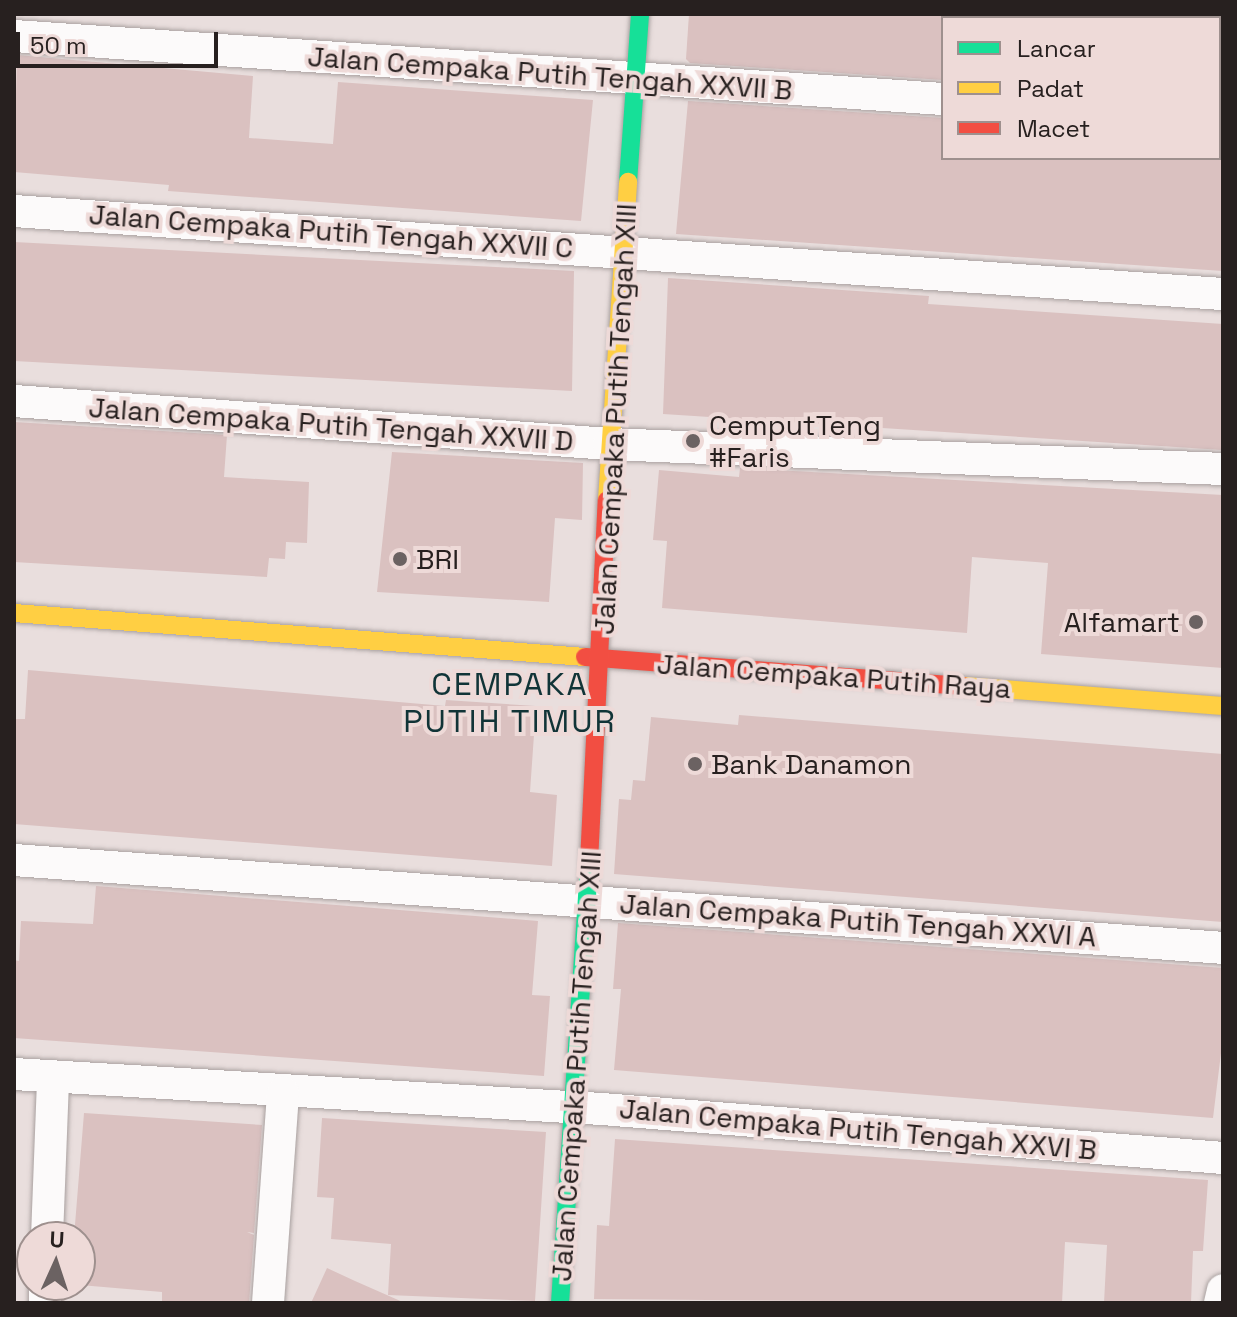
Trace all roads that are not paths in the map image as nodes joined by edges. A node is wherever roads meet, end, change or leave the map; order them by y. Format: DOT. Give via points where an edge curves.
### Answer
graph roads {
  1 [pos="640,14"];
  2 [pos="14,36"];
  3 [pos="635,79"];
  4 [pos="941,99"];
  5 [pos="14,211"];
  6 [pos="623,250"];
  7 [pos="1223,294"];
  8 [pos="14,401"];
  9 [pos="609,444"];
  10 [pos="1223,469"];
  11 [pos="14,613"];
  12 [pos="603,659"];
  13 [pos="1223,706"];
  14 [pos="14,860"];
  15 [pos="587,899"];
  16 [pos="1223,948"];
  17 [pos="14,1074"];
  18 [pos="53,1078"];
  19 [pos="283,1093"];
  20 [pos="575,1108"];
  21 [pos="1223,1158"];
  22 [pos="48,1221"];
  23 [pos="1223,1290"];
  24 [pos="268,1303"];
  25 [pos="560,1303"];
  26 [pos="1220,1303"];
  1 -- 3 [label="street, Jalan Cempaka Putih Tengah XIII"];
  2 -- 3 [label="street, Jalan Cempaka Putih Tengah XXVII B"];
  3 -- 4 [label="street, Jalan Cempaka Putih Tengah XXVII B"];
  3 -- 6 [label="street, Jalan Cempaka Putih Tengah XIII"];
  5 -- 6 [label="street, Jalan Cempaka Putih Tengah XXVII C"];
  6 -- 7 [label="street, Jalan Cempaka Putih Tengah XXVII C"];
  6 -- 9 [label="street, Jalan Cempaka Putih Tengah XIII"];
  8 -- 9 [label="street, Jalan Cempaka Putih Tengah XXVII D"];
  9 -- 10 [label="street, Jalan Cempaka Putih Tengah XXVII D"];
  9 -- 12 [label="street, Jalan Cempaka Putih Tengah XIII"];
  11 -- 12 [label="street, Jalan Cempaka Putih Raya"];
  12 -- 13 [label="street, Jalan Cempaka Putih Raya"];
  12 -- 15 [label="street, Jalan Cempaka Putih Tengah XIII"];
  14 -- 15 [label="street, Jalan Cempaka Putih Tengah XXVI A"];
  15 -- 16 [label="street, Jalan Cempaka Putih Tengah XXVI A"];
  15 -- 20 [label="street, Jalan Cempaka Putih Tengah XIII"];
  17 -- 18 [label="street, Jalan Cempaka Putih Tengah XXVI B"];
  18 -- 19 [label="street, Jalan Cempaka Putih Tengah XXVI B"];
  18 -- 22 [label="street"];
  19 -- 20 [label="street, Jalan Cempaka Putih Tengah XXVI B"];
  19 -- 24 [label="street"];
  20 -- 21 [label="street, Jalan Cempaka Putih Tengah XXVI B"];
  20 -- 25 [label="street, Jalan Cempaka Putih Tengah XIII"];
  23 -- 26 [label="street"];
}
